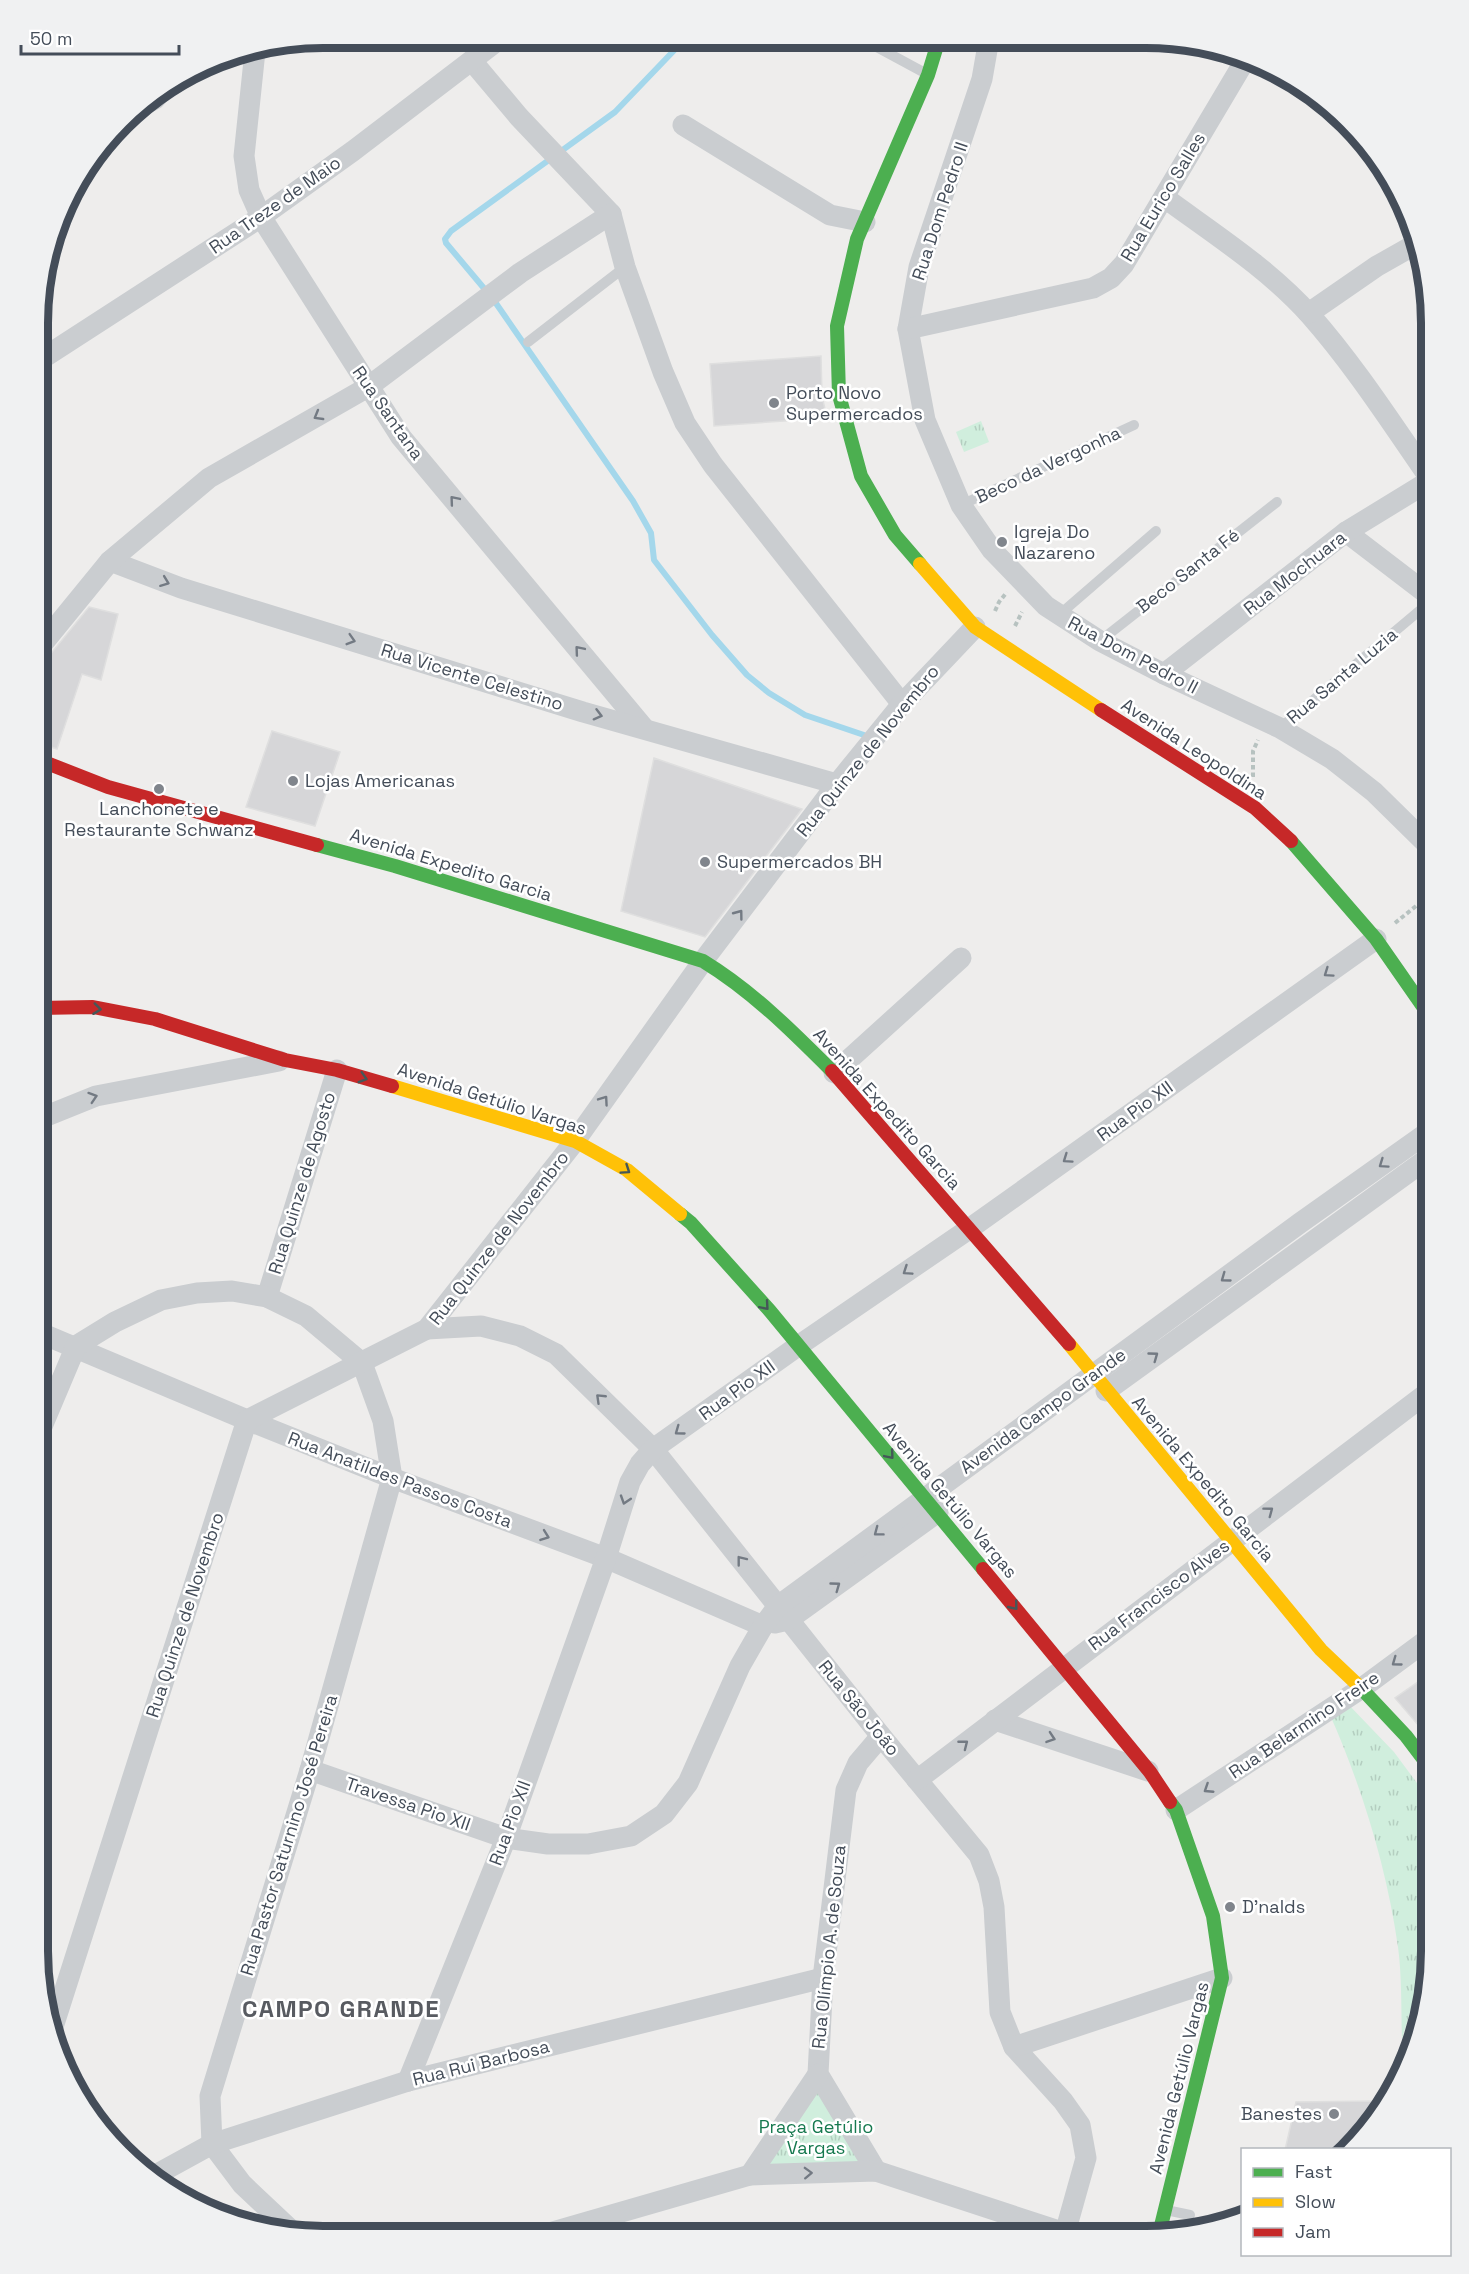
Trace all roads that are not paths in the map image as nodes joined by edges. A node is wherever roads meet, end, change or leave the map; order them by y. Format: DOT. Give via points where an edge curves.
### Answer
graph roads {
  1 [pos="488,48"];
  2 [pos="878,48"];
  3 [pos="936,48"];
  4 [pos="987,48"];
  5 [pos="254,56"];
  6 [pos="472,61"];
  7 [pos="1242,66"];
  8 [pos="928,75"];
  9 [pos="683,125"];
  10 [pos="1165,198"];
  11 [pos="611,214"];
  12 [pos="261,218"];
  13 [pos="865,222"];
  14 [pos="1410,247"];
  15 [pos="626,267"];
  16 [pos="1309,313"];
  17 [pos="908,329"];
  18 [pos="528,342"];
  19 [pos="48,355"];
  20 [pos="369,387"];
  21 [pos="1134,425"];
  22 [pos="1421,466"];
  23 [pos="1421,486"];
  24 [pos="1276,502"];
  25 [pos="961,505"];
  26 [pos="1156,531"];
  27 [pos="1346,532"];
  28 [pos="110,561"];
  29 [pos="1421,591"];
  30 [pos="1421,607"];
  31 [pos="1059,615"];
  32 [pos="978,630"];
  33 [pos="48,637"];
  34 [pos="1100,641"];
  35 [pos="1164,674"];
  36 [pos="902,704"];
  37 [pos="1273,724"];
  38 [pos="643,727"];
  39 [pos="48,764"];
  40 [pos="62,784"];
  41 [pos="837,784"];
  42 [pos="108,787"];
  43 [pos="1421,838"];
  44 [pos="1376,939"];
  45 [pos="961,958"];
  46 [pos="703,961"];
  47 [pos="1421,1004"];
  48 [pos="48,1008"];
  49 [pos="285,1059"];
  50 [pos="337,1070"];
  51 [pos="834,1073"];
  52 [pos="48,1115"];
  53 [pos="1421,1137"];
  54 [pos="575,1141"];
  55 [pos="1421,1163"];
  56 [pos="1331,1201"];
  57 [pos="1345,1218"];
  58 [pos="1299,1223"];
  59 [pos="969,1228"];
  60 [pos="1313,1241"];
  61 [pos="267,1297"];
  62 [pos="427,1329"];
  63 [pos="48,1336"];
  64 [pos="76,1346"];
  65 [pos="798,1346"];
  66 [pos="362,1363"];
  67 [pos="1100,1383"];
  68 [pos="1421,1397"];
  69 [pos="48,1412"];
  70 [pos="247,1420"];
  71 [pos="653,1449"];
  72 [pos="392,1478"];
  73 [pos="931,1504"];
  74 [pos="1229,1541"];
  75 [pos="606,1558"];
  76 [pos="783,1613"];
  77 [pos="763,1626"];
  78 [pos="1421,1644"];
  79 [pos="1063,1668"];
  80 [pos="1362,1688"];
  81 [pos="995,1720"];
  82 [pos="881,1736"];
  83 [pos="1421,1755"];
  84 [pos="310,1770"];
  85 [pos="1150,1772"];
  86 [pos="917,1780"];
  87 [pos="1176,1810"];
  88 [pos="506,1838"];
  89 [pos="823,1978"];
  90 [pos="1222,1978"];
  91 [pos="56,2018"];
  92 [pos="1014,2047"];
  93 [pos="818,2074"];
  94 [pos="408,2081"];
  95 [pos="213,2144"];
  96 [pos="876,2171"];
  97 [pos="160,2173"];
  98 [pos="750,2175"];
  99 [pos="1165,2210"];
  100 [pos="1190,2215"];
  101 [pos="284,2223"];
  102 [pos="1161,2225"];
  103 [pos="573,2226"];
  104 [pos="1042,2226"];
  105 [pos="1071,2226"];
  1 -- 6 [label="street, Rua Treze de Maio"];
  2 -- 8 [label="lane"];
  3 -- 8 [label="street, Avenida Leopoldina"];
  4 -- 17 [label="street, Rua Dom Pedro II" via="982,79 919,267"];
  5 -- 12 [label="street, Rua Santana" via="243,156 249,189"];
  6 -- 11 [label="street"];
  6 -- 12 [label="street, Rua Treze de Maio"];
  7 -- 10 [label="street, Rua Eurico Salles"];
  8 -- 13 [label="street, Avenida Leopoldina"];
  9 -- 13 [label="street" via="830,215"];
  10 -- 16 [label="street" via="1259,268"];
  10 -- 17 [label="street, Rua Eurico Salles" via="1124,264 1111,278 1093,288"];
  11 -- 15 [label="street"];
  11 -- 20 [label="street" via="520,273"];
  12 -- 19 [label="street, Rua Treze de Maio"];
  12 -- 20 [label="street, Rua Santana"];
  13 -- 32 [label="street, Avenida Leopoldina" via="857,239 837,326 838,395 861,476 895,535"];
  14 -- 16 [label="street"];
  15 -- 18 [label="lane"];
  15 -- 36 [label="street" via="685,423 712,465"];
  16 -- 22 [label="street"];
  17 -- 25 [label="street, Rua Dom Pedro II" via="925,420"];
  20 -- 28 [label="street, one-way" via="209,478"];
  38 -- 20 [label="street, Rua Santana, one-way" via="401,437"];
  21 -- 25 [label="lane, Beco da Vergonha"];
  23 -- 27 [label="street, Rua Mochuara"];
  24 -- 34 [label="lane, Beco Santa Fé"];
  25 -- 31 [label="street, Rua Dom Pedro II" via="992,550"];
  26 -- 31 [label="lane"];
  27 -- 29 [label="street"];
  27 -- 35 [label="street, Rua Mochuara"];
  28 -- 33 [label="street"];
  28 -- 38 [label="street, Rua Vicente Celestino, one-way" via="181,588"];
  30 -- 37 [label="lane, Rua Santa Luzia"];
  31 -- 34 [label="street, Rua Dom Pedro II"];
  32 -- 36 [label="street, Rua Quinze de Novembro"];
  32 -- 44 [label="street, Avenida Leopoldina" via="1255,808 1300,849"];
  34 -- 35 [label="street, Rua Dom Pedro II"];
  35 -- 37 [label="street, Rua Dom Pedro II"];
  36 -- 41 [label="street, Rua Quinze de Novembro"];
  37 -- 43 [label="street, Rua Dom Pedro II" via="1332,759 1374,792"];
  38 -- 41 [label="street, Rua Vicente Celestino"];
  39 -- 42 [label="street, Avenida Expedito Garcia"];
  40 -- 42 [label="street, Avenida Expedito Garcia"];
  46 -- 41 [label="street, Rua Quinze de Novembro, one-way"];
  42 -- 46 [label="street, Avenida Expedito Garcia" via="395,866"];
  44 -- 47 [label="street, Avenida Leopoldina"];
  44 -- 59 [label="street, Rua Pio XII, one-way"];
  45 -- 51 [label="street"];
  46 -- 51 [label="street, Avenida Expedito Garcia" via="776,1015"];
  54 -- 46 [label="street, Rua Quinze de Novembro, one-way"];
  48 -- 49 [label="street, Avenida Getúlio Vargas, one-way" via="93,1007 155,1019"];
  49 -- 50 [label="street, Avenida Getúlio Vargas"];
  52 -- 49 [label="street, one-way" via="96,1095"];
  50 -- 54 [label="street, Avenida Getúlio Vargas, one-way"];
  50 -- 61 [label="street, Rua Quinze de Agosto"];
  51 -- 59 [label="street, Avenida Expedito Garcia"];
  53 -- 56 [label="street, Avenida Campo Grande, one-way"];
  54 -- 62 [label="street, Rua Quinze de Novembro"];
  54 -- 65 [label="street, Avenida Getúlio Vargas, one-way" via="627,1170 691,1223"];
  55 -- 57 [label="street, Avenida Campo Grande"];
  56 -- 57 [label="street"];
  56 -- 58 [label="street, Avenida Campo Grande"];
  57 -- 60 [label="street, Avenida Campo Grande"];
  58 -- 60 [label="street"];
  58 -- 67 [label="street, Avenida Campo Grande, one-way"];
  59 -- 65 [label="street, Rua Pio XII, one-way"];
  59 -- 67 [label="street, Avenida Expedito Garcia"];
  67 -- 60 [label="street, Avenida Campo Grande, one-way"];
  61 -- 64 [label="street" via="232,1292 161,1300"];
  61 -- 66 [label="street" via="306,1316"];
  62 -- 66 [label="street, Rua Quinze de Novembro"];
  71 -- 62 [label="street, Rua São João, one-way" via="556,1354 520,1336 481,1326"];
  63 -- 64 [label="street, Rua Anatildes Passos Costa"];
  64 -- 69 [label="street"];
  64 -- 70 [label="street, Rua Anatildes Passos Costa"];
  65 -- 71 [label="street, Rua Pio XII, one-way"];
  65 -- 73 [label="street, Avenida Getúlio Vargas, one-way"];
  66 -- 70 [label="street, Rua Quinze de Novembro"];
  66 -- 72 [label="street" via="383,1421"];
  67 -- 73 [label="street, Avenida Campo Grande"];
  67 -- 74 [label="street, Avenida Expedito Garcia"];
  74 -- 68 [label="street, Rua Francisco Alves, one-way"];
  70 -- 72 [label="street, Rua Anatildes Passos Costa"];
  70 -- 91 [label="street, Rua Quinze de Novembro"];
  71 -- 75 [label="street, Rua Pio XII, one-way" via="630,1482"];
  76 -- 71 [label="street, Rua São João, one-way"];
  72 -- 75 [label="street, Rua Anatildes Passos Costa, one-way"];
  72 -- 84 [label="street, Rua Pastor Saturnino José Pereira"];
  73 -- 76 [label="street, Avenida Campo Grande"];
  73 -- 79 [label="street, Avenida Getúlio Vargas, one-way"];
  74 -- 79 [label="street, Rua Francisco Alves"];
  74 -- 80 [label="street, Avenida Expedito Garcia" via="1321,1650"];
  75 -- 77 [label="street, Rua Anatildes Passos Costa"];
  75 -- 88 [label="street, Rua Pio XII"];
  76 -- 77 [label="street, Avenida Campo Grande"];
  76 -- 82 [label="street, Rua São João"];
  77 -- 88 [label="street" via="740,1666 688,1783 664,1814 631,1836 588,1844"];
  78 -- 80 [label="street, Rua Belarmino Freire, one-way"];
  79 -- 81 [label="street, Rua Francisco Alves"];
  79 -- 85 [label="street, Avenida Getúlio Vargas"];
  80 -- 83 [label="street, Avenida Expedito Garcia"];
  80 -- 87 [label="street, Rua Belarmino Freire, one-way"];
  81 -- 85 [label="street, one-way"];
  86 -- 81 [label="street, Rua Francisco Alves, one-way"];
  82 -- 86 [label="street, Rua São João"];
  82 -- 89 [label="street, Rua Olímpio A. de Souza" via="858,1763 846,1790"];
  84 -- 88 [label="street, Travessa Pio XII"];
  84 -- 95 [label="street, Rua Pastor Saturnino José Pereira" via="210,2096"];
  85 -- 87 [label="street, Avenida Getúlio Vargas"];
  86 -- 92 [label="street, Rua São João" via="979,1855 989,1881 1000,2013"];
  87 -- 90 [label="street, Avenida Getúlio Vargas" via="1213,1916"];
  88 -- 94 [label="street, Rua Pio XII"];
  89 -- 93 [label="street, Rua Olímpio A. de Souza"];
  89 -- 94 [label="street, Rua Rui Barbosa"];
  90 -- 92 [label="street"];
  90 -- 99 [label="street, Avenida Getúlio Vargas"];
  92 -- 105 [label="street, Rua São João" via="1064,2101 1080,2125 1086,2158"];
  93 -- 96 [label="street, Rua Olímpio A. de Souza"];
  93 -- 98 [label="street"];
  94 -- 95 [label="street, Rua Rui Barbosa"];
  95 -- 97 [label="street, Rua Rui Barbosa"];
  95 -- 101 [label="street" via="242,2184"];
  98 -- 96 [label="street, one-way"];
  96 -- 104 [label="street"];
  98 -- 103 [label="street"];
  99 -- 100 [label="lane"];
  99 -- 102 [label="street, Avenida Getúlio Vargas"];
}
